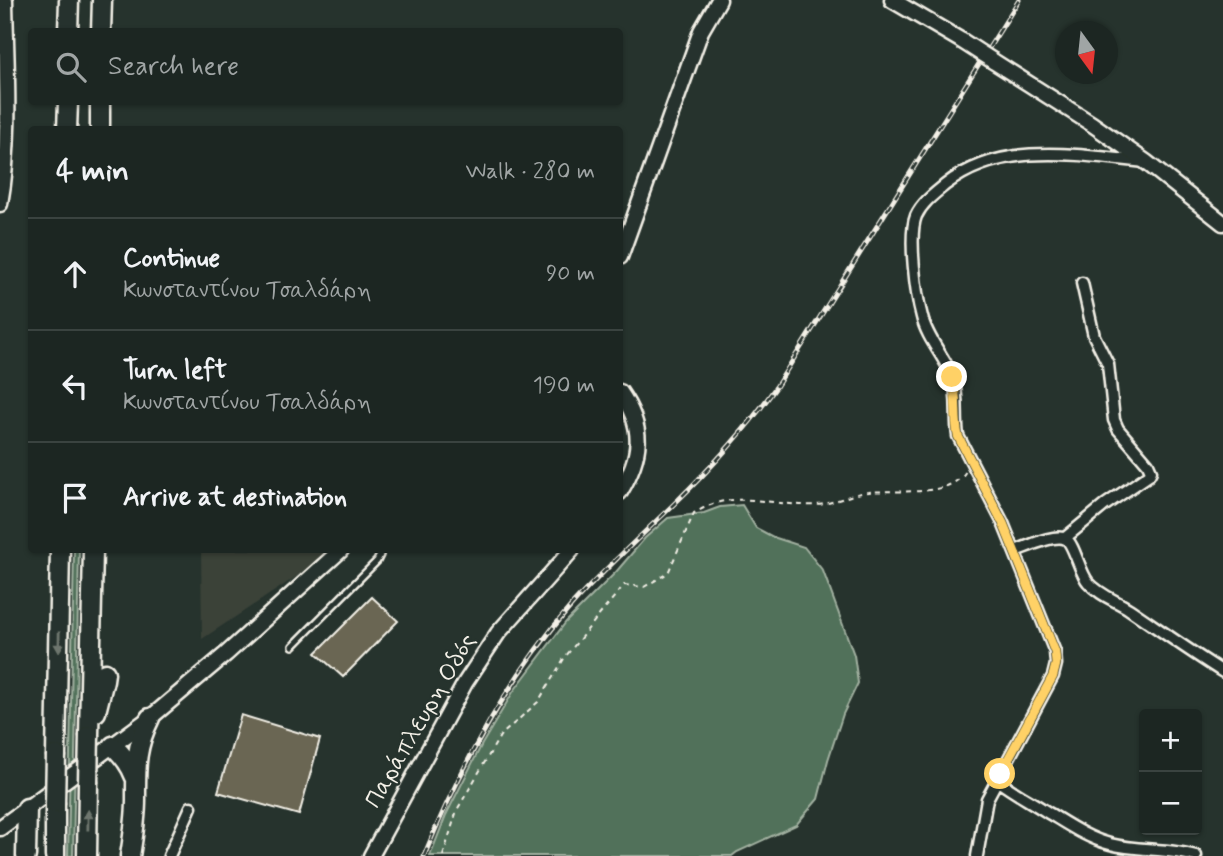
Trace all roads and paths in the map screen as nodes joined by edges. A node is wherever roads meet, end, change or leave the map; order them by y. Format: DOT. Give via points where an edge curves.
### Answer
graph roads {
  1 [pos="5,0"];
  2 [pos="69,0"];
  3 [pos="102,0"];
  4 [pos="719,0"];
  5 [pos="892,0"];
  6 [pos="68,28"];
  7 [pos="101,28"];
  8 [pos="68,105"];
  9 [pos="100,105"];
  10 [pos="67,126"];
  11 [pos="100,126"];
  12 [pos="1146,162"];
  13 [pos="0,204"];
  14 [pos="1223,223"];
  15 [pos="623,249"];
  16 [pos="1082,284"];
  17 [pos="623,396"];
  18 [pos="971,461"];
  19 [pos="623,486"];
  20 [pos="1065,538"];
  21 [pos="1015,551"];
  22 [pos="58,553"];
  23 [pos="59,553"];
  24 [pos="93,553"];
  25 [pos="338,553"];
  26 [pos="380,553"];
  27 [pos="569,553"];
  28 [pos="47,607"];
  29 [pos="293,646"];
  30 [pos="105,673"];
  31 [pos="1223,673"];
  32 [pos="47,718"];
  33 [pos="150,718"];
  34 [pos="89,735"];
  35 [pos="113,746"];
  36 [pos="57,752"];
  37 [pos="135,777"];
  38 [pos="996,780"];
  39 [pos="191,807"];
  40 [pos="27,808"];
  41 [pos="0,828"];
  42 [pos="26,856"];
  43 [pos="55,856"];
  44 [pos="88,856"];
  45 [pos="131,856"];
  46 [pos="169,856"];
  47 [pos="370,856"];
  48 [pos="443,856"];
  49 [pos="977,856"];
  50 [pos="1196,856"];
  1 -- 13 [label="main road" via="6,141"];
  2 -- 6 [label="highway"];
  3 -- 7 [label="highway"];
  4 -- 15 [label="main road" via="701,31"];
  5 -- 12 [label="main road, bridge"];
  8 -- 10 [label="highway"];
  9 -- 11 [label="highway"];
  12 -- 14 [label="main road"];
  12 -- 18 [label="street" via="1057,154 1001,158 952,180 916,217 916,280 922,319 952,377 958,436"];
  16 -- 20 [label="street" via="1094,336 1108,364 1114,420 1151,471"];
  17 -- 19 [label="main road" via="635,420 639,446"];
  18 -- 21 [label="street"];
  18 -- 48 [label="path" via="961,478 946,487 867,492 817,505 742,500 715,503 694,513 668,573 644,587 624,585 565,657 538,702 500,736 457,810"];
  20 -- 21 [label="street"];
  20 -- 31 [label="street" via="1087,582 1096,590"];
  21 -- 38 [label="street" via="1056,664"];
  22 -- 28 [label="highway"];
  23 -- 36 [label="highway, one-way"];
  24 -- 34 [label="highway"];
  25 -- 33 [label="main road"];
  26 -- 29 [label="lane" via="377,561"];
  27 -- 47 [label="main road, Παράπλευρη Οδός" via="481,658"];
  30 -- 34 [label="highway"];
  32 -- 36 [label="highway"];
  33 -- 35 [label="main road"];
  33 -- 37 [label="highway" via="138,747"];
  44 -- 34 [label="highway, one-way, bridge"];
  35 -- 37 [label="highway"];
  35 -- 40 [label="main road"];
  36 -- 43 [label="highway, bridge"];
  37 -- 45 [label="highway"];
  38 -- 49 [label="street" via="987,799"];
  38 -- 50 [label="street" via="1071,827 1110,844"];
  39 -- 46 [label="street"];
  40 -- 41 [label="main road"];
  40 -- 42 [label="highway"];
}
